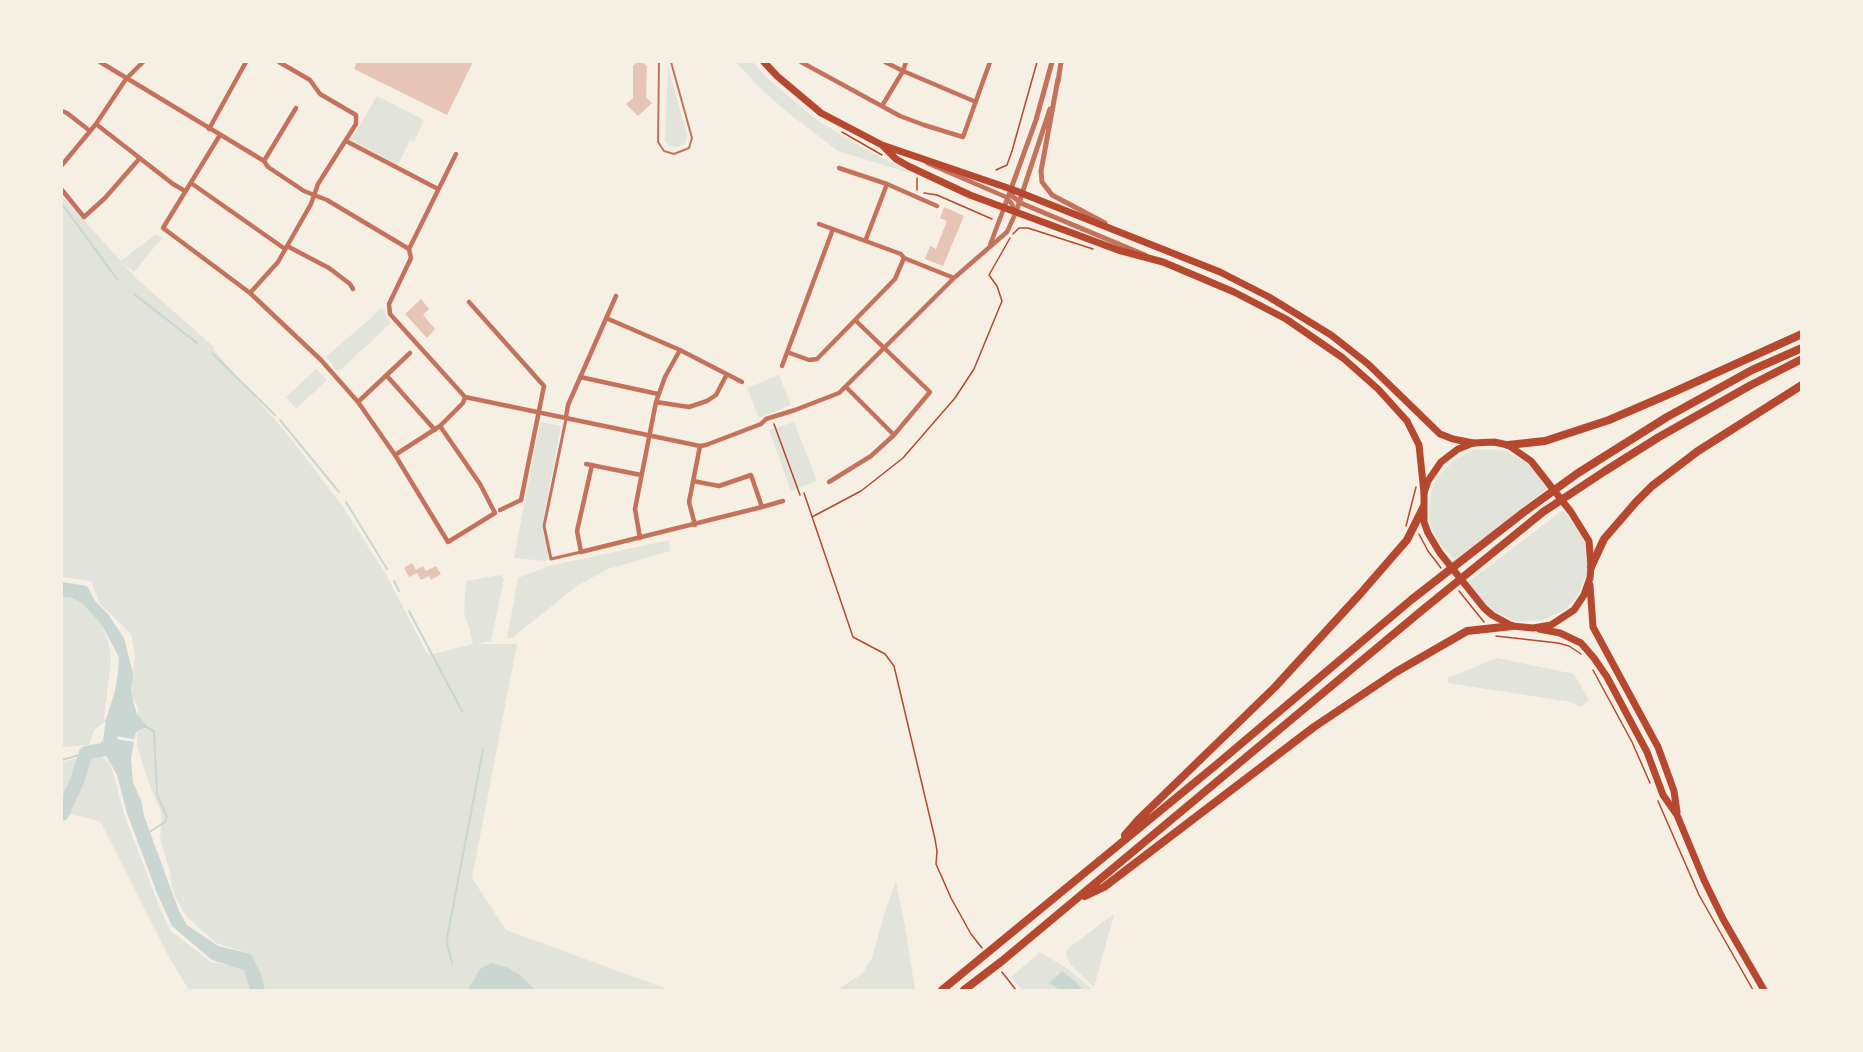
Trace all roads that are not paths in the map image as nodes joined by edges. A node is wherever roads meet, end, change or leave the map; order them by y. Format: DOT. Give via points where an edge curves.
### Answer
graph roads {
  1 [pos="100,62"];
  2 [pos="143,62"];
  3 [pos="246,62"];
  4 [pos="279,62"];
  5 [pos="660,62"];
  6 [pos="671,62"];
  7 [pos="764,62"];
  8 [pos="804,62"];
  9 [pos="885,62"];
  10 [pos="906,62"];
  11 [pos="990,62"];
  12 [pos="1052,62"];
  13 [pos="1061,62"];
  14 [pos="903,71"];
  15 [pos="126,79"];
  16 [pos="1058,79"];
  17 [pos="976,102"];
  18 [pos="882,106"];
  19 [pos="296,108"];
  20 [pos="62,111"];
  21 [pos="96,124"];
  22 [pos="209,129"];
  23 [pos="90,131"];
  24 [pos="220,135"];
  25 [pos="346,141"];
  26 [pos="882,146"];
  27 [pos="903,151"];
  28 [pos="456,154"];
  29 [pos="140,158"];
  30 [pos="264,161"];
  31 [pos="62,165"];
  32 [pos="839,168"];
  33 [pos="191,183"];
  34 [pos="887,184"];
  35 [pos="438,189"];
  36 [pos="1011,189"];
  37 [pos="62,190"];
  38 [pos="185,191"];
  39 [pos="1022,193"];
  40 [pos="314,194"];
  41 [pos="1008,198"];
  42 [pos="1019,201"];
  43 [pos="938,206"];
  44 [pos="1004,208"];
  45 [pos="1014,214"];
  46 [pos="819,224"];
  47 [pos="832,229"];
  48 [pos="1126,234"];
  49 [pos="866,239"];
  50 [pos="286,247"];
  51 [pos="989,248"];
  52 [pos="409,249"];
  53 [pos="904,258"];
  54 [pos="1163,262"];
  55 [pos="954,278"];
  56 [pos="352,290"];
  57 [pos="250,293"];
  58 [pos="616,296"];
  59 [pos="469,302"];
  60 [pos="606,318"];
  61 [pos="855,320"];
  62 [pos="1802,334"];
  63 [pos="884,348"];
  64 [pos="1802,348"];
  65 [pos="680,350"];
  66 [pos="787,352"];
  67 [pos="410,353"];
  68 [pos="1802,360"];
  69 [pos="782,366"];
  70 [pos="727,374"];
  71 [pos="387,376"];
  72 [pos="580,377"];
  73 [pos="742,382"];
  74 [pos="1802,385"];
  75 [pos="846,387"];
  76 [pos="658,394"];
  77 [pos="465,398"];
  78 [pos="357,402"];
  79 [pos="657,402"];
  80 [pos="538,412"];
  81 [pos="566,417"];
  82 [pos="440,426"];
  83 [pos="435,430"];
  84 [pos="650,435"];
  85 [pos="894,435"];
  86 [pos="1473,443"];
  87 [pos="1508,445"];
  88 [pos="700,446"];
  89 [pos="395,455"];
  90 [pos="641,475"];
  91 [pos="693,481"];
  92 [pos="829,482"];
  93 [pos="1424,493"];
  94 [pos="783,501"];
  95 [pos="762,507"];
  96 [pos="1423,508"];
  97 [pos="500,510"];
  98 [pos="695,525"];
  99 [pos="640,538"];
  100 [pos="581,552"];
  101 [pos="1591,567"];
  102 [pos="1590,578"];
  103 [pos="1512,626"];
  104 [pos="1533,628"];
  105 [pos="1677,815"];
  106 [pos="1110,852"];
  107 [pos="1075,900"];
  108 [pos="942,990"];
  109 [pos="964,990"];
  110 [pos="1764,990"];
  1 -- 15 [label="street"];
  2 -- 15 [label="street"];
  3 -- 22 [label="street"];
  4 -- 25 [label="street" via="310,80 320,94 356,115 356,124"];
  5 -- 6 [label="lane" via="658,142 664,151 674,154 689,148 692,138"];
  7 -- 26 [label="main road" via="821,113"];
  8 -- 18 [label="street"];
  9 -- 14 [label="street"];
  10 -- 14 [label="street"];
  11 -- 17 [label="street"];
  12 -- 36 [label="street"];
  13 -- 16 [label="street"];
  14 -- 17 [label="street"];
  14 -- 18 [label="street"];
  15 -- 21 [label="street"];
  15 -- 22 [label="street"];
  16 -- 39 [label="street"];
  16 -- 48 [label="street" via="1041,171 1044,186 1056,198"];
  17 -- 18 [label="street" via="963,137 924,126"];
  19 -- 30 [label="street"];
  20 -- 23 [label="street"];
  21 -- 23 [label="street"];
  21 -- 29 [label="street"];
  22 -- 24 [label="street"];
  23 -- 31 [label="street"];
  24 -- 30 [label="street"];
  24 -- 33 [label="street"];
  25 -- 35 [label="street"];
  25 -- 40 [label="street"];
  26 -- 27 [label="main road"];
  26 -- 44 [label="main road" via="896,159"];
  27 -- 36 [label="main road"];
  27 -- 41 [label="street"];
  28 -- 35 [label="street"];
  29 -- 37 [label="street" via="84,217"];
  29 -- 38 [label="street"];
  30 -- 40 [label="street" via="304,191"];
  32 -- 34 [label="street"];
  33 -- 38 [label="street"];
  33 -- 50 [label="street"];
  34 -- 43 [label="street"];
  34 -- 49 [label="street"];
  35 -- 52 [label="street"];
  36 -- 39 [label="main road"];
  36 -- 41 [label="street"];
  36 -- 42 [label="street"];
  38 -- 57 [label="street" via="163,228"];
  39 -- 42 [label="street"];
  39 -- 48 [label="main road"];
  40 -- 50 [label="street"];
  40 -- 52 [label="street"];
  41 -- 44 [label="street"];
  41 -- 45 [label="street"];
  42 -- 45 [label="street"];
  42 -- 54 [label="street"];
  44 -- 45 [label="main road"];
  44 -- 51 [label="street"];
  45 -- 51 [label="street" via="1010,229"];
  45 -- 54 [label="main road"];
  46 -- 47 [label="street"];
  47 -- 49 [label="street"];
  47 -- 66 [label="street"];
  48 -- 86 [label="main road" via="1248,285 1311,321 1368,364 1440,434"];
  49 -- 53 [label="street"];
  50 -- 56 [label="street" via="329,268"];
  50 -- 57 [label="street"];
  51 -- 55 [label="street"];
  52 -- 77 [label="street" via="411,258 389,304 390,314"];
  53 -- 55 [label="street"];
  53 -- 61 [label="street" via="895,279"];
  54 -- 93 [label="main road" via="1286,319 1343,358 1378,389 1415,434 1422,458"];
  55 -- 63 [label="street"];
  57 -- 78 [label="street" via="321,360"];
  58 -- 60 [label="street"];
  59 -- 80 [label="street" via="543,386"];
  60 -- 65 [label="street"];
  60 -- 72 [label="street"];
  61 -- 63 [label="street"];
  61 -- 66 [label="street" via="817,359"];
  62 -- 87 [label="highway" via="1609,420 1545,441"];
  63 -- 75 [label="street"];
  63 -- 85 [label="street" via="930,393"];
  64 -- 106 [label="highway" via="1752,370 1667,417 1524,512 1411,600"];
  65 -- 70 [label="street"];
  65 -- 76 [label="street"];
  66 -- 69 [label="street"];
  67 -- 71 [label="street"];
  68 -- 107 [label="highway" via="1659,437 1543,512"];
  70 -- 73 [label="street"];
  70 -- 79 [label="street" via="716,395 707,401 689,407"];
  71 -- 78 [label="street"];
  71 -- 83 [label="street"];
  72 -- 76 [label="street"];
  72 -- 81 [label="street"];
  74 -- 101 [label="highway" via="1698,451 1652,486 1604,539"];
  75 -- 85 [label="street"];
  75 -- 88 [label="street" via="835,396"];
  76 -- 79 [label="street"];
  77 -- 80 [label="street"];
  77 -- 82 [label="street"];
  78 -- 89 [label="street"];
  79 -- 84 [label="street"];
  80 -- 81 [label="street"];
  80 -- 97 [label="street" via="521,500"];
  81 -- 84 [label="street"];
  81 -- 100 [label="street" via="544,526 551,559"];
  82 -- 83 [label="street"];
  82 -- 89 [label="street" via="495,513 448,542"];
  83 -- 89 [label="street"];
  84 -- 88 [label="street"];
  84 -- 90 [label="street"];
  85 -- 92 [label="street" via="871,456"];
  86 -- 87 [label="main road"];
  86 -- 93 [label="main road" via="1441,462"];
  87 -- 101 [label="main road" via="1531,461 1571,512 1589,541"];
  88 -- 91 [label="street"];
  90 -- 99 [label="street" via="635,516"];
  90 -- 100 [label="street" via="589,465 577,531"];
  91 -- 95 [label="street" via="719,486 752,475"];
  91 -- 98 [label="street" via="689,502"];
  93 -- 96 [label="main road"];
  94 -- 95 [label="street"];
  95 -- 98 [label="street"];
  96 -- 103 [label="main road" via="1428,533 1440,553 1492,615"];
  96 -- 106 [label="highway" via="1397,552 1275,687"];
  98 -- 99 [label="street"];
  99 -- 100 [label="street"];
  101 -- 102 [label="main road"];
  102 -- 104 [label="main road" via="1574,610 1559,621"];
  102 -- 105 [label="main road" via="1593,627 1658,747 1674,792"];
  103 -- 104 [label="main road"];
  103 -- 107 [label="highway" via="1467,631 1387,678 1314,728 1104,887"];
  104 -- 105 [label="main road" via="1572,638 1594,658 1635,727 1664,795"];
  105 -- 110 [label="main road" via="1723,919"];
  106 -- 108 [label="highway"];
  107 -- 109 [label="highway"];
}
